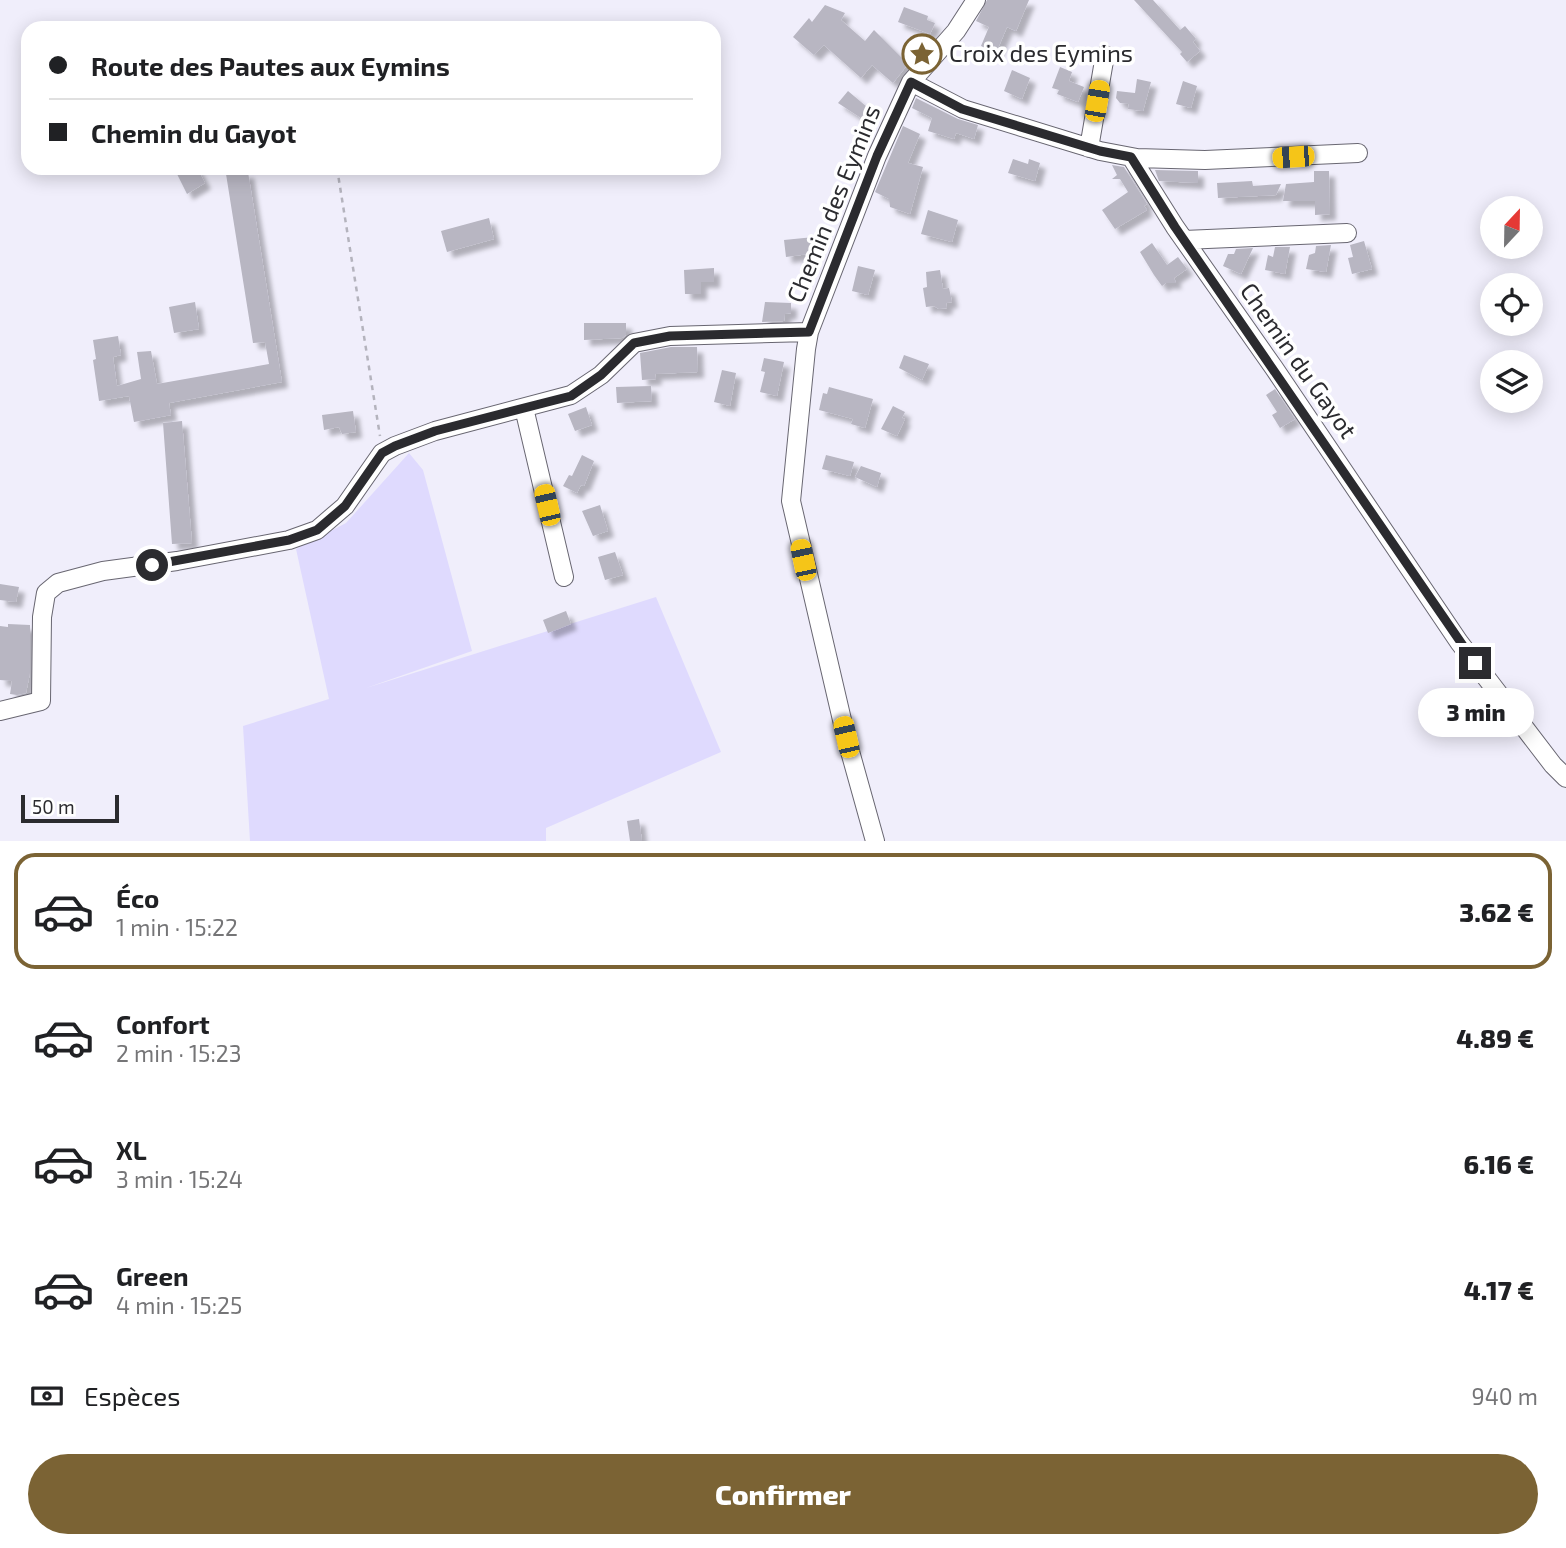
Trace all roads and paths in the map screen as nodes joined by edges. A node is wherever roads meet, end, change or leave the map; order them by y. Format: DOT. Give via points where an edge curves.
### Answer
graph roads {
  1 [pos="976,0"];
  2 [pos="1105,55"];
  3 [pos="911,82"];
  4 [pos="1089,148"];
  5 [pos="1358,153"];
  6 [pos="1131,157"];
  7 [pos="338,175"];
  8 [pos="1347,233"];
  9 [pos="1184,240"];
  10 [pos="809,332"];
  11 [pos="524,408"];
  12 [pos="382,453"];
  13 [pos="564,578"];
  14 [pos="0,711"];
  15 [pos="1566,778"];
  16 [pos="875,841"];
  1 -- 3 [label="street, Chemin des Eymins" via="956,31"];
  2 -- 4 [label="street"];
  3 -- 4 [label="street" via="962,109"];
  3 -- 10 [label="street, Chemin des Eymins" via="877,156"];
  4 -- 6 [label="street"];
  5 -- 6 [label="street" via="1205,160"];
  6 -- 9 [label="street, Chemin du Gayot"];
  7 -- 12 [label="path"];
  8 -- 9 [label="street"];
  9 -- 15 [label="street, Chemin du Gayot" via="1459,642"];
  10 -- 11 [label="street, Chemin des Eymins" via="670,336 634,343 571,396"];
  10 -- 16 [label="street" via="791,501"];
  11 -- 12 [label="street, Chemin des Eymins" via="435,431"];
  11 -- 13 [label="street"];
  12 -- 14 [label="street" via="345,506 317,530 289,540 103,571 58,583 46,593 42,617 41,701"];
}
